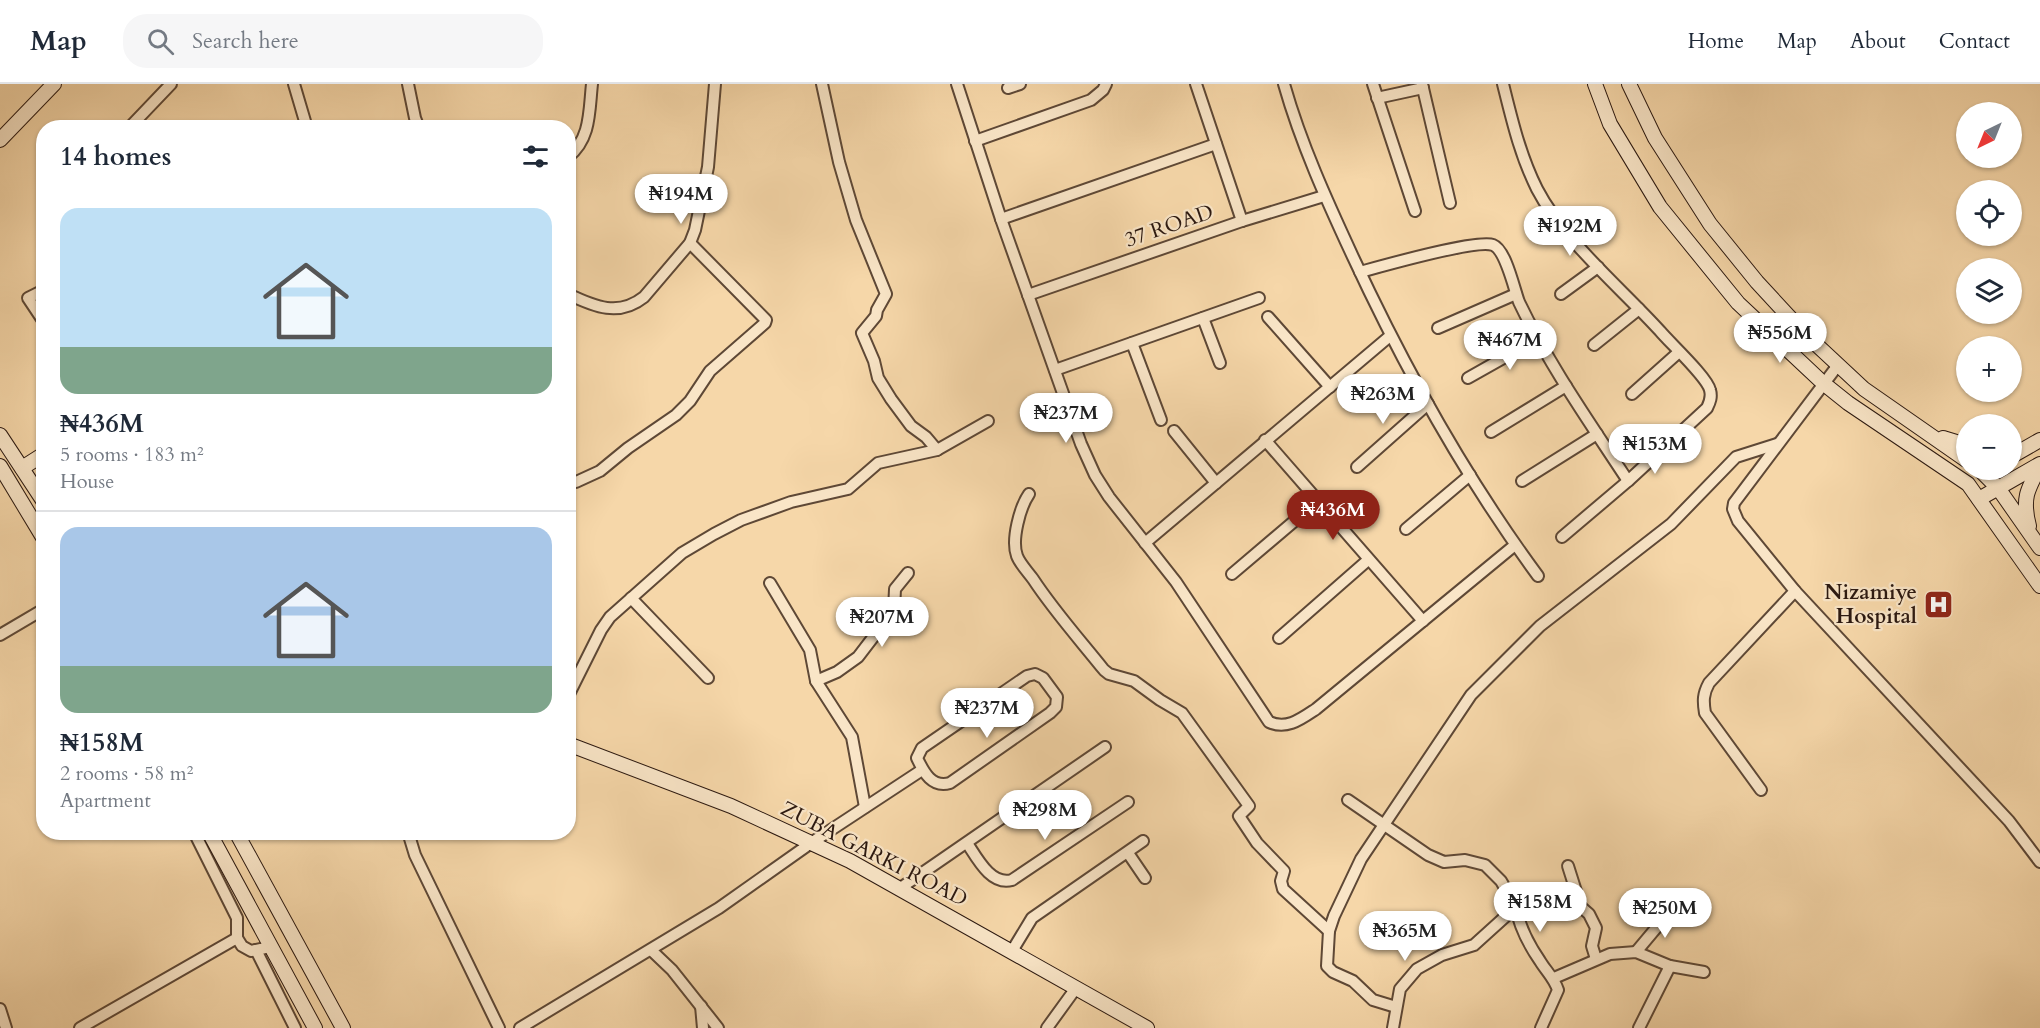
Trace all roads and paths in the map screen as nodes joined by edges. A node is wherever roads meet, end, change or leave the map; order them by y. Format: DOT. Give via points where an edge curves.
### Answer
graph roads {
  1 [pos="54,84"];
  2 [pos="171,84"];
  3 [pos="294,84"];
  4 [pos="408,84"];
  5 [pos="591,84"];
  6 [pos="715,84"];
  7 [pos="822,84"];
  8 [pos="957,84"];
  9 [pos="1020,84"];
  10 [pos="1106,84"];
  11 [pos="1196,84"];
  12 [pos="1284,84"];
  13 [pos="1373,84"];
  14 [pos="1503,84"];
  15 [pos="1595,84"];
  16 [pos="1629,84"];
  17 [pos="1423,86"];
  18 [pos="1008,88"];
  19 [pos="1377,98"];
  20 [pos="137,120"];
  21 [pos="305,120"];
  22 [pos="416,120"];
  23 [pos="0,140"];
  24 [pos="975,141"];
  25 [pos="1216,144"];
  26 [pos="576,150"];
  27 [pos="1324,196"];
  28 [pos="1450,203"];
  29 [pos="1415,211"];
  30 [pos="1001,219"];
  31 [pos="1242,221"];
  32 [pos="690,243"];
  33 [pos="1598,267"];
  34 [pos="1360,272"];
  35 [pos="36,294"];
  36 [pos="1516,294"];
  37 [pos="1561,294"];
  38 [pos="1028,295"];
  39 [pos="576,297"];
  40 [pos="1259,298"];
  41 [pos="1639,309"];
  42 [pos="36,310"];
  43 [pos="1268,317"];
  44 [pos="1203,318"];
  45 [pos="1438,328"];
  46 [pos="1390,336"];
  47 [pos="1537,339"];
  48 [pos="1132,343"];
  49 [pos="1594,345"];
  50 [pos="1679,352"];
  51 [pos="1220,363"];
  52 [pos="1838,364"];
  53 [pos="1055,370"];
  54 [pos="1468,378"];
  55 [pos="1823,383"];
  56 [pos="1566,386"];
  57 [pos="1330,387"];
  58 [pos="1632,394"];
  59 [pos="1428,404"];
  60 [pos="1161,420"];
  61 [pos="988,421"];
  62 [pos="1174,431"];
  63 [pos="1491,432"];
  64 [pos="1597,434"];
  65 [pos="0,435"];
  66 [pos="1932,436"];
  67 [pos="1265,440"];
  68 [pos="2040,440"];
  69 [pos="1956,442"];
  70 [pos="1777,444"];
  71 [pos="937,450"];
  72 [pos="2022,450"];
  73 [pos="1956,453"];
  74 [pos="36,459"];
  75 [pos="2040,465"];
  76 [pos="0,466"];
  77 [pos="1357,467"];
  78 [pos="22,468"];
  79 [pos="1470,475"];
  80 [pos="1973,480"];
  81 [pos="1992,480"];
  82 [pos="1522,481"];
  83 [pos="1628,481"];
  84 [pos="576,482"];
  85 [pos="1216,483"];
  86 [pos="1968,484"];
  87 [pos="1998,488"];
  88 [pos="36,490"];
  89 [pos="1029,494"];
  90 [pos="1979,499"];
  91 [pos="1318,501"];
  92 [pos="36,526"];
  93 [pos="1406,529"];
  94 [pos="1562,537"];
  95 [pos="2032,537"];
  96 [pos="1145,543"];
  97 [pos="1515,545"];
  98 [pos="2040,548"];
  99 [pos="1368,560"];
  100 [pos="908,573"];
  101 [pos="1232,574"];
  102 [pos="1538,576"];
  103 [pos="770,583"];
  104 [pos="2040,586"];
  105 [pos="1795,591"];
  106 [pos="631,598"];
  107 [pos="36,614"];
  108 [pos="1424,621"];
  109 [pos="0,635"];
  110 [pos="1279,638"];
  111 [pos="708,678"];
  112 [pos="576,680"];
  113 [pos="816,681"];
  114 [pos="576,747"];
  115 [pos="1105,747"];
  116 [pos="922,770"];
  117 [pos="1761,790"];
  118 [pos="1348,800"];
  119 [pos="1128,802"];
  120 [pos="865,807"];
  121 [pos="1386,825"];
  122 [pos="198,840"];
  123 [pos="213,840"];
  124 [pos="240,840"];
  125 [pos="410,840"];
  126 [pos="1143,841"];
  127 [pos="811,843"];
  128 [pos="967,843"];
  129 [pos="1128,854"];
  130 [pos="2040,862"];
  131 [pos="1568,866"];
  132 [pos="1145,878"];
  133 [pos="899,889"];
  134 [pos="1516,908"];
  135 [pos="1668,911"];
  136 [pos="1329,931"];
  137 [pos="237,938"];
  138 [pos="263,948"];
  139 [pos="651,950"];
  140 [pos="1012,951"];
  141 [pos="1636,951"];
  142 [pos="1596,959"];
  143 [pos="1670,966"];
  144 [pos="1704,972"];
  145 [pos="1554,978"];
  146 [pos="1076,988"];
  147 [pos="701,1006"];
  148 [pos="1396,1007"];
  149 [pos="0,1009"];
  150 [pos="6,1028"];
  151 [pos="80,1028"];
  152 [pos="295,1028"];
  153 [pos="315,1028"];
  154 [pos="343,1028"];
  155 [pos="499,1028"];
  156 [pos="520,1028"];
  157 [pos="703,1028"];
  158 [pos="718,1028"];
  159 [pos="1047,1028"];
  160 [pos="1147,1028"];
  161 [pos="1393,1028"];
  162 [pos="1540,1028"];
  163 [pos="1639,1028"];
  1 -- 23 [label="street"];
  2 -- 20 [label="street"];
  3 -- 21 [label="street"];
  4 -- 22 [label="street"];
  5 -- 26 [label="street" via="586,134"];
  6 -- 32 [label="street" via="708,167"];
  7 -- 71 [label="street" via="856,220 886,294 876,316 862,333 878,378 891,399 911,426"];
  8 -- 24 [label="street"];
  9 -- 18 [label="street"];
  10 -- 24 [label="street" via="1091,100"];
  11 -- 25 [label="street"];
  12 -- 27 [label="street"];
  13 -- 19 [label="street"];
  14 -- 33 [label="street" via="1520,151 1538,190 1556,219"];
  15 -- 55 [label="street" via="1610,124 1660,207 1738,303"];
  16 -- 52 [label="street" via="1654,138 1710,224 1757,282"];
  17 -- 19 [label="street"];
  17 -- 28 [label="street"];
  19 -- 29 [label="street"];
  24 -- 30 [label="street"];
  25 -- 30 [label="street"];
  25 -- 31 [label="street"];
  27 -- 31 [label="street, 37 ROAD"];
  27 -- 34 [label="street"];
  30 -- 38 [label="street"];
  31 -- 38 [label="street, 37 ROAD"];
  32 -- 39 [label="street" via="636,304 621,310"];
  32 -- 84 [label="street" via="765,323 710,371 676,415 600,471"];
  33 -- 37 [label="street"];
  33 -- 41 [label="street"];
  34 -- 36 [label="street" via="1452,249 1491,244 1503,255"];
  34 -- 46 [label="street"];
  35 -- 42 [label="street" via="28,298"];
  36 -- 45 [label="street"];
  36 -- 47 [label="street"];
  38 -- 53 [label="street"];
  40 -- 44 [label="street"];
  41 -- 49 [label="street"];
  41 -- 50 [label="street"];
  43 -- 57 [label="street"];
  44 -- 48 [label="street"];
  44 -- 51 [label="street"];
  46 -- 57 [label="street"];
  46 -- 59 [label="street"];
  47 -- 54 [label="street"];
  47 -- 56 [label="street"];
  48 -- 53 [label="street"];
  48 -- 60 [label="street"];
  50 -- 58 [label="street"];
  50 -- 83 [label="street" via="1708,385 1710,401"];
  52 -- 55 [label="street"];
  52 -- 66 [label="street" via="1864,389"];
  53 -- 96 [label="street" via="1095,475"];
  55 -- 70 [label="street"];
  55 -- 86 [label="street"];
  56 -- 63 [label="street"];
  56 -- 64 [label="street"];
  57 -- 67 [label="street"];
  59 -- 77 [label="street"];
  59 -- 79 [label="street"];
  61 -- 71 [label="street"];
  62 -- 85 [label="street"];
  64 -- 82 [label="street"];
  64 -- 83 [label="street"];
  65 -- 78 [label="street"];
  66 -- 69 [label="street"];
  66 -- 73 [label="street"];
  67 -- 85 [label="street"];
  67 -- 91 [label="street"];
  68 -- 72 [label="street"];
  70 -- 105 [label="street" via="1737,495 1733,509 1738,521"];
  70 -- 121 [label="street" via="1736,458 1671,524 1564,605 1502,662 1471,695"];
  71 -- 106 [label="street" via="878,463 848,489 791,502 741,520 682,553"];
  74 -- 78 [label="street"];
  75 -- 87 [label="street"];
  75 -- 95 [label="street" via="2028,488 2024,508"];
  76 -- 92 [label="street"];
  78 -- 88 [label="street"];
  79 -- 93 [label="street"];
  79 -- 97 [label="street"];
  80 -- 86 [label="street"];
  81 -- 87 [label="street"];
  83 -- 94 [label="street"];
  85 -- 96 [label="street"];
  86 -- 90 [label="street"];
  87 -- 90 [label="street"];
  87 -- 95 [label="street"];
  89 -- 136 [label="street" via="1018,522 1017,556 1044,596 1109,674 1134,681 1182,713 1249,806 1239,816 1257,843 1284,871 1284,889"];
  90 -- 104 [label="street"];
  91 -- 99 [label="street"];
  91 -- 101 [label="street"];
  95 -- 98 [label="street"];
  96 -- 108 [label="street" via="1176,582 1263,715 1276,725 1293,723 1316,709"];
  97 -- 102 [label="street"];
  97 -- 108 [label="street"];
  99 -- 108 [label="street"];
  99 -- 110 [label="street"];
  100 -- 113 [label="street" via="895,589 894,610 858,657"];
  103 -- 113 [label="street" via="810,650"];
  105 -- 117 [label="street" via="1704,692 1705,713"];
  105 -- 130 [label="street" via="2009,822"];
  106 -- 111 [label="street"];
  106 -- 112 [label="street" via="601,630"];
  107 -- 109 [label="street"];
  113 -- 120 [label="street" via="852,737"];
  114 -- 127 [label="street, ZUBA GARKI ROAD" via="731,806"];
  115 -- 128 [label="street"];
  116 -- 116 [label="street" via="917,758 922,748 1027,676 1040,675 1057,697 1056,707 1050,713 950,783 936,784"];
  116 -- 120 [label="street"];
  118 -- 121 [label="street"];
  119 -- 128 [label="street" via="1005,882 986,870"];
  120 -- 127 [label="street"];
  121 -- 134 [label="street" via="1444,862 1465,860 1485,866 1501,881"];
  121 -- 136 [label="street" via="1361,860"];
  122 -- 137 [label="street" via="237,918"];
  123 -- 138 [label="street"];
  124 -- 154 [label="street"];
  125 -- 155 [label="street"];
  126 -- 129 [label="street"];
  127 -- 133 [label="street, ZUBA GARKI ROAD"];
  127 -- 139 [label="street"];
  128 -- 133 [label="street"];
  129 -- 132 [label="street"];
  129 -- 140 [label="street" via="1032,918"];
  131 -- 142 [label="street" via="1581,907 1596,928 1592,946"];
  133 -- 140 [label="street, ZUBA GARKI ROAD"];
  134 -- 145 [label="street" via="1518,921 1540,962"];
  134 -- 148 [label="street" via="1474,945 1442,955 1417,969 1401,990"];
  135 -- 141 [label="street"];
  136 -- 148 [label="street" via="1327,966 1353,981 1373,1000"];
  137 -- 138 [label="street" via="251,951"];
  137 -- 151 [label="street"];
  138 -- 152 [label="street"];
  138 -- 153 [label="street"];
  139 -- 147 [label="street"];
  139 -- 156 [label="street"];
  140 -- 146 [label="street, ZUBA GARKI ROAD"];
  141 -- 142 [label="street"];
  141 -- 143 [label="street"];
  142 -- 145 [label="street"];
  143 -- 144 [label="street"];
  143 -- 163 [label="street"];
  145 -- 162 [label="street" via="1558,990"];
  146 -- 159 [label="street"];
  146 -- 160 [label="street, ZUBA GARKI ROAD"];
  147 -- 157 [label="street"];
  147 -- 158 [label="street"];
  148 -- 161 [label="street"];
  149 -- 150 [label="street"];
}
